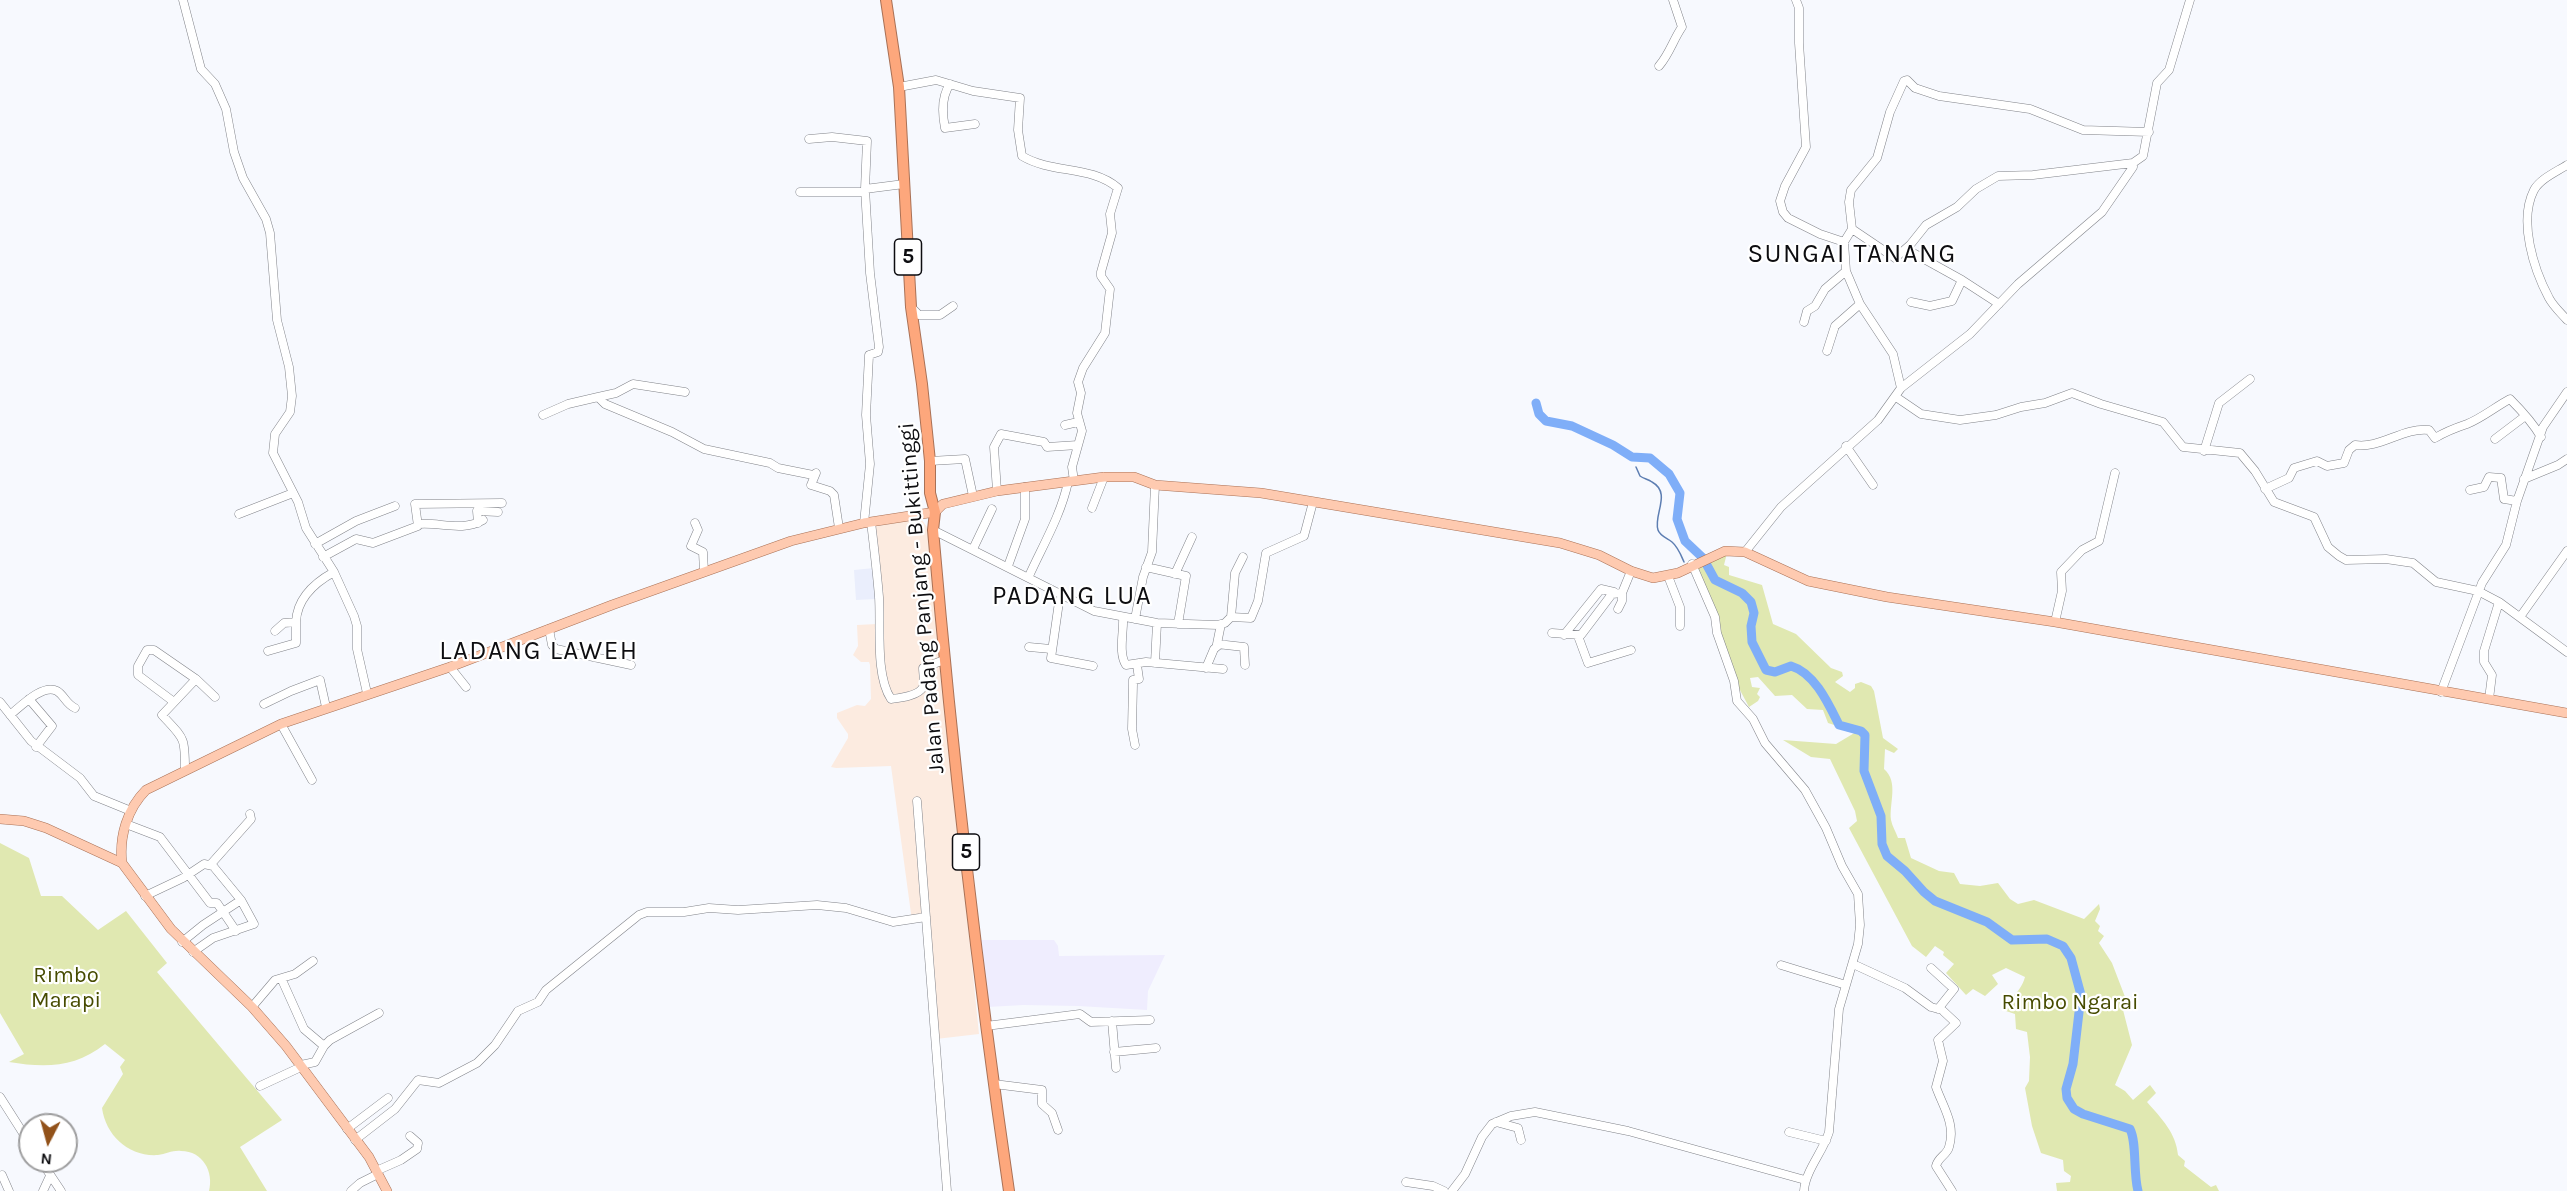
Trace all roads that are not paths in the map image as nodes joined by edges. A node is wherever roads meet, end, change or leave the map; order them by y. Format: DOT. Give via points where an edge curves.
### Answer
graph roads {
  1 [pos="183,0"];
  2 [pos="886,0"];
  3 [pos="1672,0"];
  4 [pos="1796,0"];
  5 [pos="2190,0"];
  6 [pos="1659,66"];
  7 [pos="950,84"];
  8 [pos="899,87"];
  9 [pos="975,124"];
  10 [pos="2149,132"];
  11 [pos="809,139"];
  12 [pos="2133,163"];
  13 [pos="2567,165"];
  14 [pos="904,184"];
  15 [pos="865,190"];
  16 [pos="800,192"];
  17 [pos="1852,229"];
  18 [pos="1845,242"];
  19 [pos="1906,249"];
  20 [pos="1846,271"];
  21 [pos="1962,280"];
  22 [pos="1911,302"];
  23 [pos="1860,304"];
  24 [pos="1999,304"];
  25 [pos="953,306"];
  26 [pos="911,307"];
  27 [pos="2567,320"];
  28 [pos="1804,322"];
  29 [pos="1827,351"];
  30 [pos="2250,379"];
  31 [pos="1900,388"];
  32 [pos="685,392"];
  33 [pos="2567,392"];
  34 [pos="598,397"];
  35 [pos="1896,397"];
  36 [pos="543,415"];
  37 [pos="2524,417"];
  38 [pos="1078,422"];
  39 [pos="1065,425"];
  40 [pos="2541,437"];
  41 [pos="2495,439"];
  42 [pos="1078,445"];
  43 [pos="1846,446"];
  44 [pos="2204,451"];
  45 [pos="2567,459"];
  46 [pos="930,461"];
  47 [pos="2115,473"];
  48 [pos="1104,477"];
  49 [pos="2524,479"];
  50 [pos="1071,482"];
  51 [pos="1155,485"];
  52 [pos="1874,485"];
  53 [pos="1025,487"];
  54 [pos="2265,489"];
  55 [pos="2470,490"];
  56 [pos="997,491"];
  57 [pos="293,493"];
  58 [pos="973,496"];
  59 [pos="2517,501"];
  60 [pos="1313,502"];
  61 [pos="502,503"];
  62 [pos="395,506"];
  63 [pos="1092,508"];
  64 [pos="992,509"];
  65 [pos="498,512"];
  66 [pos="935,512"];
  67 [pos="239,514"];
  68 [pos="868,522"];
  69 [pos="695,523"];
  70 [pos="419,524"];
  71 [pos="839,528"];
  72 [pos="933,530"];
  73 [pos="1192,537"];
  74 [pos="315,544"];
  75 [pos="974,549"];
  76 [pos="2567,551"];
  77 [pos="1745,552"];
  78 [pos="323,557"];
  79 [pos="1243,557"];
  80 [pos="1693,564"];
  81 [pos="1008,566"];
  82 [pos="1146,567"];
  83 [pos="1631,571"];
  84 [pos="334,572"];
  85 [pos="704,572"];
  86 [pos="1176,574"];
  87 [pos="1029,576"];
  88 [pos="1668,576"];
  89 [pos="2478,591"];
  90 [pos="1618,593"];
  91 [pos="1063,596"];
  92 [pos="2499,602"];
  93 [pos="1618,609"];
  94 [pos="1123,617"];
  95 [pos="1231,617"];
  96 [pos="2520,617"];
  97 [pos="1135,619"];
  98 [pos="296,622"];
  99 [pos="1156,622"];
  100 [pos="2055,622"];
  101 [pos="1178,624"];
  102 [pos="1221,624"];
  103 [pos="1680,626"];
  104 [pos="549,629"];
  105 [pos="275,631"];
  106 [pos="1552,633"];
  107 [pos="1564,635"];
  108 [pos="1578,636"];
  109 [pos="1219,645"];
  110 [pos="1029,647"];
  111 [pos="1052,649"];
  112 [pos="1631,650"];
  113 [pos="268,651"];
  114 [pos="2567,652"];
  115 [pos="944,660"];
  116 [pos="1155,663"];
  117 [pos="631,665"];
  118 [pos="1245,665"];
  119 [pos="1093,666"];
  120 [pos="450,667"];
  121 [pos="1206,668"];
  122 [pos="1223,669"];
  123 [pos="1138,673"];
  124 [pos="196,679"];
  125 [pos="466,687"];
  126 [pos="2441,692"];
  127 [pos="367,693"];
  128 [pos="215,697"];
  129 [pos="29,699"];
  130 [pos="2489,699"];
  131 [pos="0,702"];
  132 [pos="174,702"];
  133 [pos="264,704"];
  134 [pos="326,707"];
  135 [pos="75,708"];
  136 [pos="2567,713"];
  137 [pos="10,715"];
  138 [pos="281,724"];
  139 [pos="1135,745"];
  140 [pos="36,747"];
  141 [pos="185,769"];
  142 [pos="312,780"];
  143 [pos="917,801"];
  144 [pos="131,811"];
  145 [pos="250,814"];
  146 [pos="0,819"];
  147 [pos="126,824"];
  148 [pos="121,844"];
  149 [pos="109,856"];
  150 [pos="122,863"];
  151 [pos="211,864"];
  152 [pos="190,874"];
  153 [pos="145,896"];
  154 [pos="241,900"];
  155 [pos="223,912"];
  156 [pos="926,917"];
  157 [pos="203,925"];
  158 [pos="236,931"];
  159 [pos="213,938"];
  160 [pos="182,942"];
  161 [pos="193,952"];
  162 [pos="313,961"];
  163 [pos="1853,964"];
  164 [pos="1781,965"];
  165 [pos="1930,968"];
  166 [pos="282,980"];
  167 [pos="1846,985"];
  168 [pos="252,1007"];
  169 [pos="1938,1009"];
  170 [pos="379,1013"];
  171 [pos="1150,1020"];
  172 [pos="1112,1021"];
  173 [pos="986,1026"];
  174 [pos="324,1046"];
  175 [pos="1156,1048"];
  176 [pos="1114,1052"];
  177 [pos="301,1066"];
  178 [pos="1116,1068"];
  179 [pos="993,1084"];
  180 [pos="260,1086"];
  181 [pos="0,1097"];
  182 [pos="388,1098"];
  183 [pos="1496,1122"];
  184 [pos="18,1125"];
  185 [pos="347,1129"];
  186 [pos="1058,1130"];
  187 [pos="1789,1132"];
  188 [pos="410,1136"];
  189 [pos="355,1140"];
  190 [pos="1521,1140"];
  191 [pos="1826,1141"];
  192 [pos="48,1173"];
  193 [pos="377,1173"];
  194 [pos="2,1175"];
  195 [pos="50,1176"];
  196 [pos="1805,1180"];
  197 [pos="1406,1182"];
  198 [pos="9,1191"];
  199 [pos="43,1191"];
  200 [pos="61,1191"];
  201 [pos="351,1191"];
  202 [pos="387,1191"];
  203 [pos="947,1191"];
  204 [pos="1009,1191"];
  205 [pos="1444,1191"];
  206 [pos="1452,1191"];
  207 [pos="1804,1191"];
  208 [pos="1952,1191"];
  1 -- 57 [label="street" via="201,69 215,84 226,109 243,178 270,233 278,320 290,367 292,396 290,412 275,434 273,453"];
  2 -- 8 [label="highway, Jalan Padang Panjang - Bukittinggi / 5"];
  3 -- 6 [label="street" via="1682,27"];
  4 -- 18 [label="street" via="1806,147 1785,186 1780,201 1782,212 1820,234"];
  5 -- 10 [label="street" via="2169,70 2157,83"];
  7 -- 8 [label="street" via="936,80"];
  7 -- 9 [label="street" via="942,106 945,128"];
  7 -- 38 [label="street" via="1020,98 1022,156 1068,170 1092,172 1119,188 1110,214 1111,237 1101,272 1110,289 1105,333 1080,377"];
  8 -- 14 [label="highway, Jalan Padang Panjang - Bukittinggi / 5"];
  10 -- 12 [label="street" via="2143,156"];
  10 -- 17 [label="street" via="2083,130 2030,109 1939,96 1904,81 1877,158 1851,190"];
  11 -- 15 [label="street" via="867,141"];
  12 -- 19 [label="street" via="1998,176 1926,225"];
  12 -- 24 [label="street" via="2102,212"];
  13 -- 27 [label="street" via="2535,188 2528,207 2536,266 2550,300"];
  14 -- 15 [label="street"];
  14 -- 26 [label="highway, Jalan Padang Panjang - Bukittinggi / 5"];
  15 -- 16 [label="street"];
  15 -- 68 [label="street" via="879,347 878,352 869,355"];
  17 -- 18 [label="street"];
  17 -- 19 [label="street" via="1893,258"];
  18 -- 20 [label="street"];
  19 -- 21 [label="street"];
  20 -- 23 [label="street"];
  20 -- 28 [label="street" via="1825,289 1815,306 1807,311"];
  21 -- 22 [label="street" via="1952,301 1926,306"];
  21 -- 24 [label="street"];
  23 -- 29 [label="street" via="1835,326"];
  23 -- 31 [label="street" via="1893,354"];
  24 -- 31 [label="street" via="1970,334"];
  25 -- 26 [label="street" via="940,315 919,315"];
  26 -- 46 [label="highway, Jalan Padang Panjang - Bukittinggi / 5"];
  30 -- 44 [label="street" via="2219,403"];
  31 -- 35 [label="street"];
  32 -- 34 [label="street" via="633,384"];
  33 -- 40 [label="street" via="2549,416"];
  34 -- 36 [label="street"];
  34 -- 71 [label="street" via="605,404 704,449 787,470 816,473 812,485 834,495"];
  35 -- 43 [label="street" via="1878,420"];
  35 -- 44 [label="street" via="1922,414 1960,420 1988,417 2045,403 2064,394 2078,394 2163,422 2183,447"];
  37 -- 40 [label="street" via="2531,420"];
  37 -- 41 [label="street"];
  37 -- 54 [label="street" via="2508,400 2435,438 2429,430 2418,429 2369,446 2355,445 2344,463 2327,466 2317,461 2294,468 2289,478"];
  38 -- 39 [label="street"];
  38 -- 42 [label="street" via="1082,431"];
  40 -- 49 [label="street"];
  42 -- 50 [label="street"];
  42 -- 56 [label="street" via="1047,447 1044,442 1023,436 1001,434 994,447"];
  43 -- 52 [label="street"];
  43 -- 77 [label="street" via="1781,507"];
  44 -- 54 [label="street" via="2240,453"];
  45 -- 49 [label="street"];
  46 -- 58 [label="street" via="965,459"];
  46 -- 66 [label="highway, Jalan Padang Panjang - Bukittinggi / 5" via="930,493"];
  47 -- 100 [label="street" via="2099,541 2082,550 2061,572 2062,591"];
  48 -- 50 [label="main road"];
  48 -- 51 [label="main road" via="1134,477"];
  48 -- 63 [label="street"];
  49 -- 59 [label="street"];
  50 -- 53 [label="main road"];
  50 -- 87 [label="street"];
  51 -- 60 [label="main road"];
  51 -- 82 [label="street" via="1152,552"];
  53 -- 56 [label="main road"];
  53 -- 81 [label="street" via="1024,523"];
  54 -- 89 [label="street" via="2278,505 2314,517 2331,552 2346,560 2413,563 2436,582"];
  55 -- 59 [label="street" via="2484,487 2489,477 2501,478 2504,499"];
  56 -- 58 [label="main road"];
  57 -- 67 [label="street"];
  57 -- 74 [label="street"];
  58 -- 66 [label="main road" via="943,504"];
  59 -- 89 [label="street" via="2506,545"];
  60 -- 83 [label="main road" via="1560,543 1599,555"];
  60 -- 95 [label="street" via="1304,536 1266,553 1251,618"];
  61 -- 70 [label="street" via="415,504"];
  62 -- 74 [label="street" via="356,521"];
  64 -- 75 [label="street"];
  65 -- 70 [label="street" via="477,511 480,521 447,527"];
  66 -- 68 [label="main road"];
  66 -- 72 [label="highway, Jalan Padang Panjang - Bukittinggi / 5"];
  68 -- 71 [label="main road"];
  68 -- 115 [label="street" via="879,599 883,682 891,699 920,691 923,668"];
  69 -- 85 [label="street" via="698,530 692,546 703,552"];
  70 -- 78 [label="street" via="373,543 356,539"];
  71 -- 85 [label="main road"];
  72 -- 75 [label="street"];
  72 -- 115 [label="highway, Jalan Padang Panjang - Bukittinggi / 5"];
  73 -- 86 [label="street"];
  74 -- 78 [label="street"];
  75 -- 81 [label="street"];
  76 -- 96 [label="street"];
  77 -- 80 [label="main road" via="1722,553"];
  77 -- 100 [label="main road" via="1808,581"];
  78 -- 84 [label="street"];
  79 -- 95 [label="street" via="1235,573"];
  80 -- 88 [label="main road"];
  80 -- 163 [label="street" via="1715,617 1737,700 1805,790 1858,894 1860,925"];
  81 -- 87 [label="street"];
  82 -- 86 [label="street"];
  82 -- 97 [label="street"];
  83 -- 88 [label="main road" via="1653,578"];
  83 -- 90 [label="street"];
  84 -- 98 [label="street" via="317,581 298,604"];
  84 -- 127 [label="street" via="357,626 357,649"];
  85 -- 104 [label="main road"];
  86 -- 101 [label="street" via="1186,577"];
  87 -- 91 [label="street"];
  88 -- 103 [label="street" via="1680,607"];
  89 -- 92 [label="street"];
  89 -- 126 [label="street"];
  90 -- 93 [label="street" via="1622,601"];
  90 -- 107 [label="street" via="1601,589"];
  90 -- 108 [label="street"];
  91 -- 94 [label="street" via="1094,611"];
  91 -- 111 [label="street"];
  92 -- 96 [label="street"];
  92 -- 130 [label="street" via="2484,651 2484,662 2492,675"];
  94 -- 97 [label="street"];
  94 -- 123 [label="street" via="1123,662"];
  95 -- 102 [label="street"];
  96 -- 114 [label="street"];
  97 -- 99 [label="street"];
  98 -- 105 [label="street" via="284,623"];
  98 -- 113 [label="street" via="296,643"];
  99 -- 101 [label="street"];
  99 -- 116 [label="street"];
  100 -- 126 [label="main road"];
  101 -- 102 [label="street"];
  102 -- 109 [label="street"];
  104 -- 117 [label="street" via="556,649"];
  104 -- 120 [label="main road"];
  106 -- 107 [label="street"];
  107 -- 108 [label="street"];
  108 -- 112 [label="street" via="1588,663"];
  109 -- 118 [label="street" via="1244,647"];
  109 -- 121 [label="street"];
  110 -- 111 [label="street"];
  111 -- 119 [label="street" via="1052,659"];
  115 -- 173 [label="highway, Jalan Padang Panjang - Bukittinggi / 5"];
  116 -- 121 [label="street"];
  116 -- 123 [label="street" via="1142,662"];
  120 -- 125 [label="street"];
  120 -- 127 [label="main road"];
  121 -- 122 [label="street"];
  123 -- 139 [label="street" via="1132,684"];
  124 -- 128 [label="street"];
  124 -- 132 [label="street"];
  124 -- 132 [label="street" via="154,650 147,650 138,666 138,675"];
  126 -- 130 [label="main road"];
  127 -- 134 [label="main road"];
  129 -- 135 [label="street" via="50,689"];
  129 -- 137 [label="street"];
  129 -- 140 [label="street" via="52,726"];
  130 -- 136 [label="main road"];
  131 -- 137 [label="street"];
  132 -- 141 [label="street" via="162,716 174,725 185,742"];
  133 -- 134 [label="street" via="320,680"];
  134 -- 138 [label="main road"];
  137 -- 140 [label="street"];
  138 -- 141 [label="main road"];
  138 -- 142 [label="street"];
  140 -- 144 [label="street" via="77,776 97,798"];
  141 -- 144 [label="main road" via="146,790"];
  143 -- 156 [label="street"];
  144 -- 147 [label="main road"];
  145 -- 151 [label="street" via="251,819"];
  146 -- 149 [label="main road" via="35,824"];
  147 -- 148 [label="main road"];
  147 -- 152 [label="street" via="160,837"];
  148 -- 149 [label="main road"];
  148 -- 150 [label="main road"];
  149 -- 150 [label="main road"];
  150 -- 153 [label="main road"];
  151 -- 152 [label="street" via="204,864"];
  151 -- 154 [label="street"];
  152 -- 153 [label="street"];
  152 -- 155 [label="street" via="210,903 217,903"];
  153 -- 160 [label="main road"];
  154 -- 155 [label="street"];
  154 -- 158 [label="street" via="254,924"];
  155 -- 157 [label="street"];
  155 -- 158 [label="street"];
  156 -- 189 [label="street" via="892,922 817,904 639,915 546,990 538,1002 520,1008 495,1045 477,1063 439,1083 418,1080 395,1109"];
  156 -- 203 [label="street"];
  157 -- 159 [label="street"];
  157 -- 160 [label="street"];
  158 -- 159 [label="street"];
  159 -- 161 [label="street"];
  160 -- 161 [label="main road"];
  161 -- 168 [label="main road"];
  162 -- 166 [label="street"];
  163 -- 167 [label="street"];
  163 -- 169 [label="street" via="1905,988"];
  164 -- 167 [label="street"];
  165 -- 169 [label="street" via="1954,989"];
  166 -- 168 [label="street" via="273,982"];
  166 -- 174 [label="street" via="304,1029"];
  167 -- 191 [label="street" via="1839,1009"];
  168 -- 177 [label="main road"];
  169 -- 208 [label="street" via="1956,1023 1938,1040 1943,1061 1936,1086 1953,1134 1947,1152 1936,1166"];
  170 -- 174 [label="street"];
  171 -- 172 [label="street"];
  172 -- 173 [label="street" via="1091,1022 1080,1014"];
  172 -- 176 [label="street"];
  173 -- 179 [label="highway, Jalan Padang Panjang - Bukittinggi / 5"];
  174 -- 177 [label="street" via="315,1062"];
  175 -- 176 [label="street"];
  176 -- 178 [label="street"];
  177 -- 180 [label="street"];
  177 -- 185 [label="main road"];
  179 -- 186 [label="street" via="1042,1089 1042,1104 1052,1113"];
  179 -- 204 [label="highway, Jalan Padang Panjang - Bukittinggi / 5"];
  181 -- 184 [label="street"];
  182 -- 185 [label="street"];
  183 -- 190 [label="street" via="1518,1128"];
  183 -- 196 [label="street" via="1535,1112 1553,1114"];
  183 -- 206 [label="street" via="1482,1137 1465,1174"];
  185 -- 189 [label="main road"];
  187 -- 191 [label="street"];
  188 -- 193 [label="street" via="418,1143 417,1149"];
  189 -- 193 [label="main road"];
  191 -- 196 [label="street"];
  192 -- 195 [label="street"];
  193 -- 201 [label="street"];
  193 -- 202 [label="main road"];
  194 -- 198 [label="street"];
  195 -- 199 [label="street"];
  195 -- 200 [label="street"];
  196 -- 207 [label="street"];
  197 -- 205 [label="street"];
}
